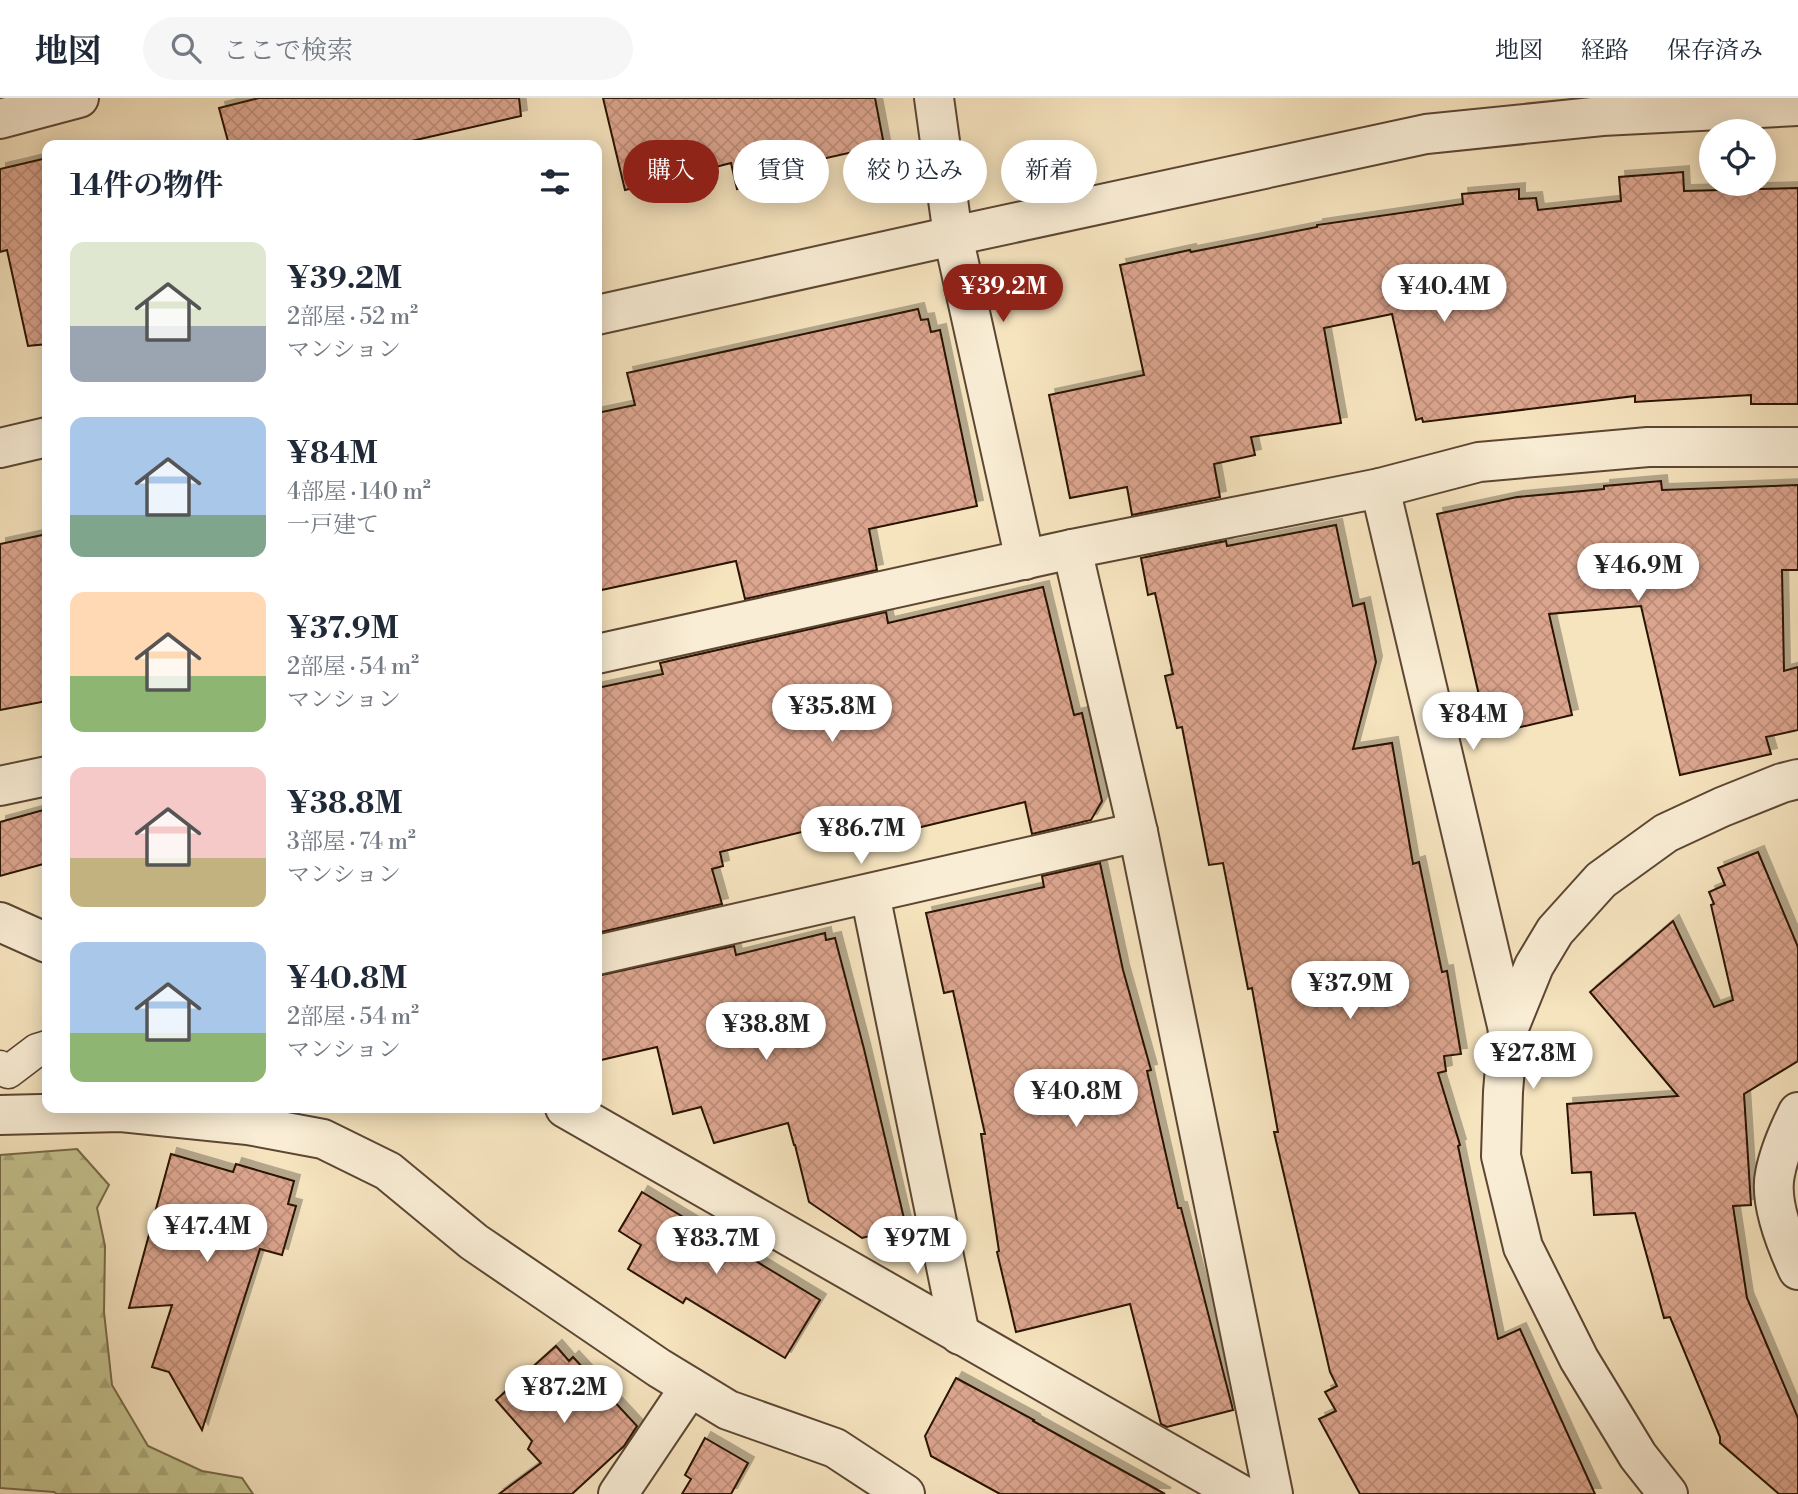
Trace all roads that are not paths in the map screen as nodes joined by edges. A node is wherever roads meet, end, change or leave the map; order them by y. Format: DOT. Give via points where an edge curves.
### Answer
graph roads {
  1 [pos="79,98"];
  2 [pos="934,98"];
  3 [pos="1798,106"];
  4 [pos="0,119"];
  5 [pos="953,236"];
  6 [pos="602,314"];
  7 [pos="42,439"];
  8 [pos="1798,447"];
  9 [pos="0,448"];
  10 [pos="1380,488"];
  11 [pos="1072,549"];
  12 [pos="1025,560"];
  13 [pos="602,653"];
  14 [pos="42,777"];
  15 [pos="1798,779"];
  16 [pos="0,786"];
  17 [pos="1138,832"];
  18 [pos="870,894"];
  19 [pos="0,922"];
  20 [pos="42,941"];
  21 [pos="602,954"];
  22 [pos="1508,1030"];
  23 [pos="42,1048"];
  24 [pos="0,1067"];
  25 [pos="1798,1112"];
  26 [pos="81,1113"];
  27 [pos="131,1113"];
  28 [pos="574,1113"];
  29 [pos="0,1115"];
  30 [pos="1798,1270"];
  31 [pos="960,1335"];
  32 [pos="690,1387"];
  33 [pos="618,1494"];
  34 [pos="905,1494"];
  35 [pos="1240,1494"];
  36 [pos="1273,1494"];
  37 [pos="1668,1494"];
  1 -- 4 [label="street"];
  2 -- 5 [label="street"];
  3 -- 5 [label="street" via="1602,116 1426,134"];
  5 -- 6 [label="street"];
  5 -- 12 [label="street"];
  7 -- 9 [label="street"];
  8 -- 10 [label="street" via="1648,447 1479,462"];
  10 -- 11 [label="street"];
  10 -- 22 [label="street"];
  11 -- 12 [label="street"];
  11 -- 17 [label="street"];
  12 -- 13 [label="street"];
  14 -- 16 [label="street"];
  15 -- 22 [label="street" via="1666,833 1601,880 1555,931 1534,966"];
  17 -- 18 [label="street"];
  17 -- 36 [label="street"];
  18 -- 21 [label="street"];
  18 -- 31 [label="street"];
  19 -- 20 [label="street"];
  22 -- 37 [label="street" via="1501,1156 1522,1247 1579,1359 1638,1456"];
  23 -- 24 [label="lane" via="8,1072"];
  25 -- 30 [label="street" via="1783,1142 1774,1177 1777,1213"];
  26 -- 29 [label="street"];
  27 -- 32 [label="street" via="248,1125 323,1139 388,1171 474,1242"];
  28 -- 31 [label="street"];
  31 -- 35 [label="street"];
  32 -- 33 [label="street"];
  32 -- 34 [label="street" via="728,1410 835,1448"];
}
